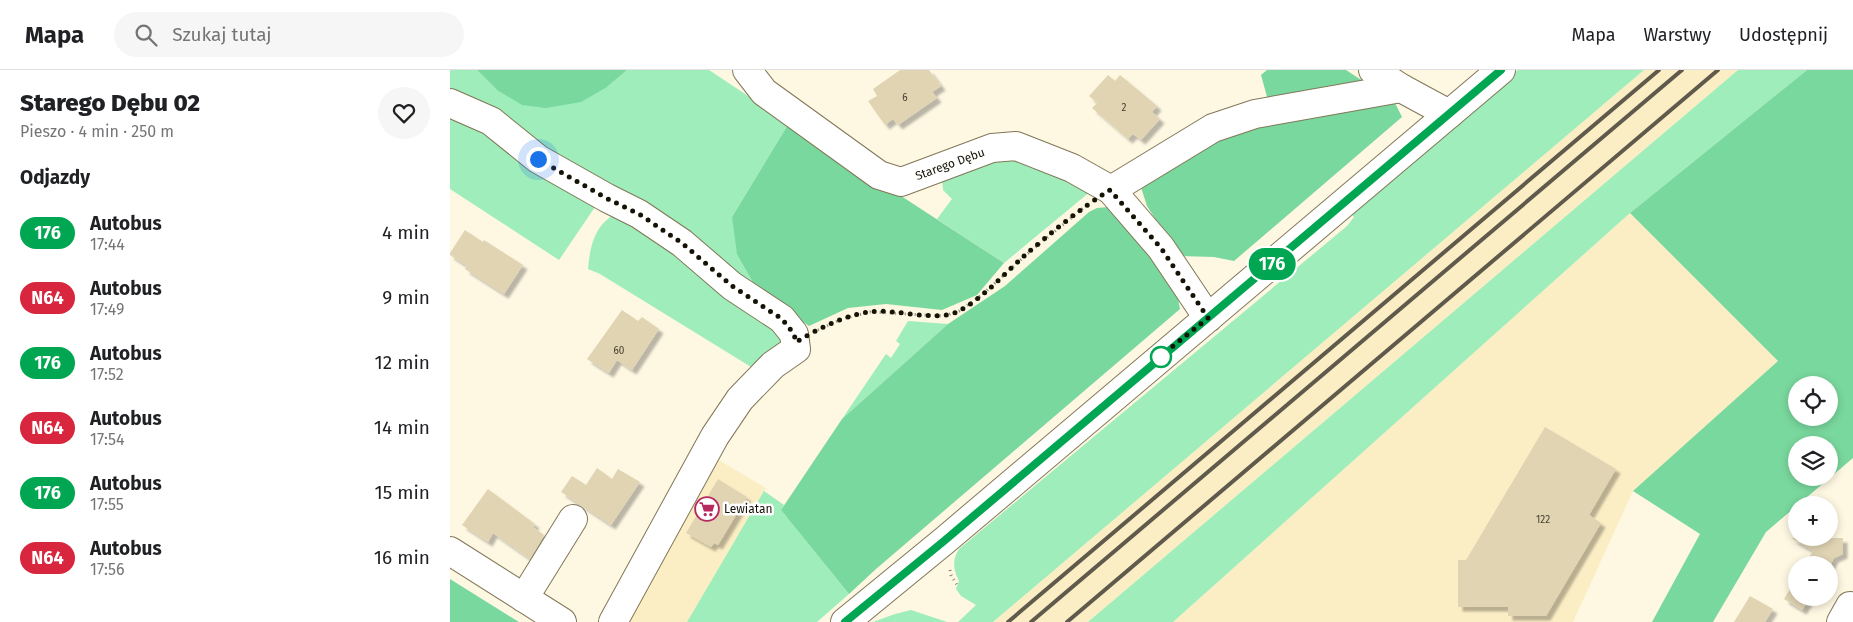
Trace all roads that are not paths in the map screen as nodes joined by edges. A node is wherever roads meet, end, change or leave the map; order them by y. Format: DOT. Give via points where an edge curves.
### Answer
graph roads {
  1 [pos="747,70"];
  2 [pos="1373,70"];
  3 [pos="1501,70"];
  4 [pos="1400,88"];
  5 [pos="450,102"];
  6 [pos="1449,114"];
  7 [pos="1110,190"];
  8 [pos="1208,318"];
  9 [pos="573,519"];
  10 [pos="450,551"];
  11 [pos="524,598"];
  12 [pos="562,622"];
  13 [pos="613,622"];
  14 [pos="846,622"];
  1 -- 7 [label="street, Starego Dębu" via="764,92 879,175 901,182 992,148 1016,146 1072,168"];
  2 -- 4 [label="street"];
  3 -- 6 [label="street"];
  4 -- 6 [label="street"];
  4 -- 7 [label="street" via="1255,114 1213,128"];
  5 -- 13 [label="street" via="491,121 538,159 639,214 682,243 732,286 782,319 794,334 796,349 772,365 740,398 720,428"];
  6 -- 8 [label="street"];
  7 -- 8 [label="street, Starego Dębu" via="1161,248"];
  8 -- 14 [label="street"];
  9 -- 11 [label="street"];
  10 -- 11 [label="street"];
  11 -- 12 [label="street"];
}
